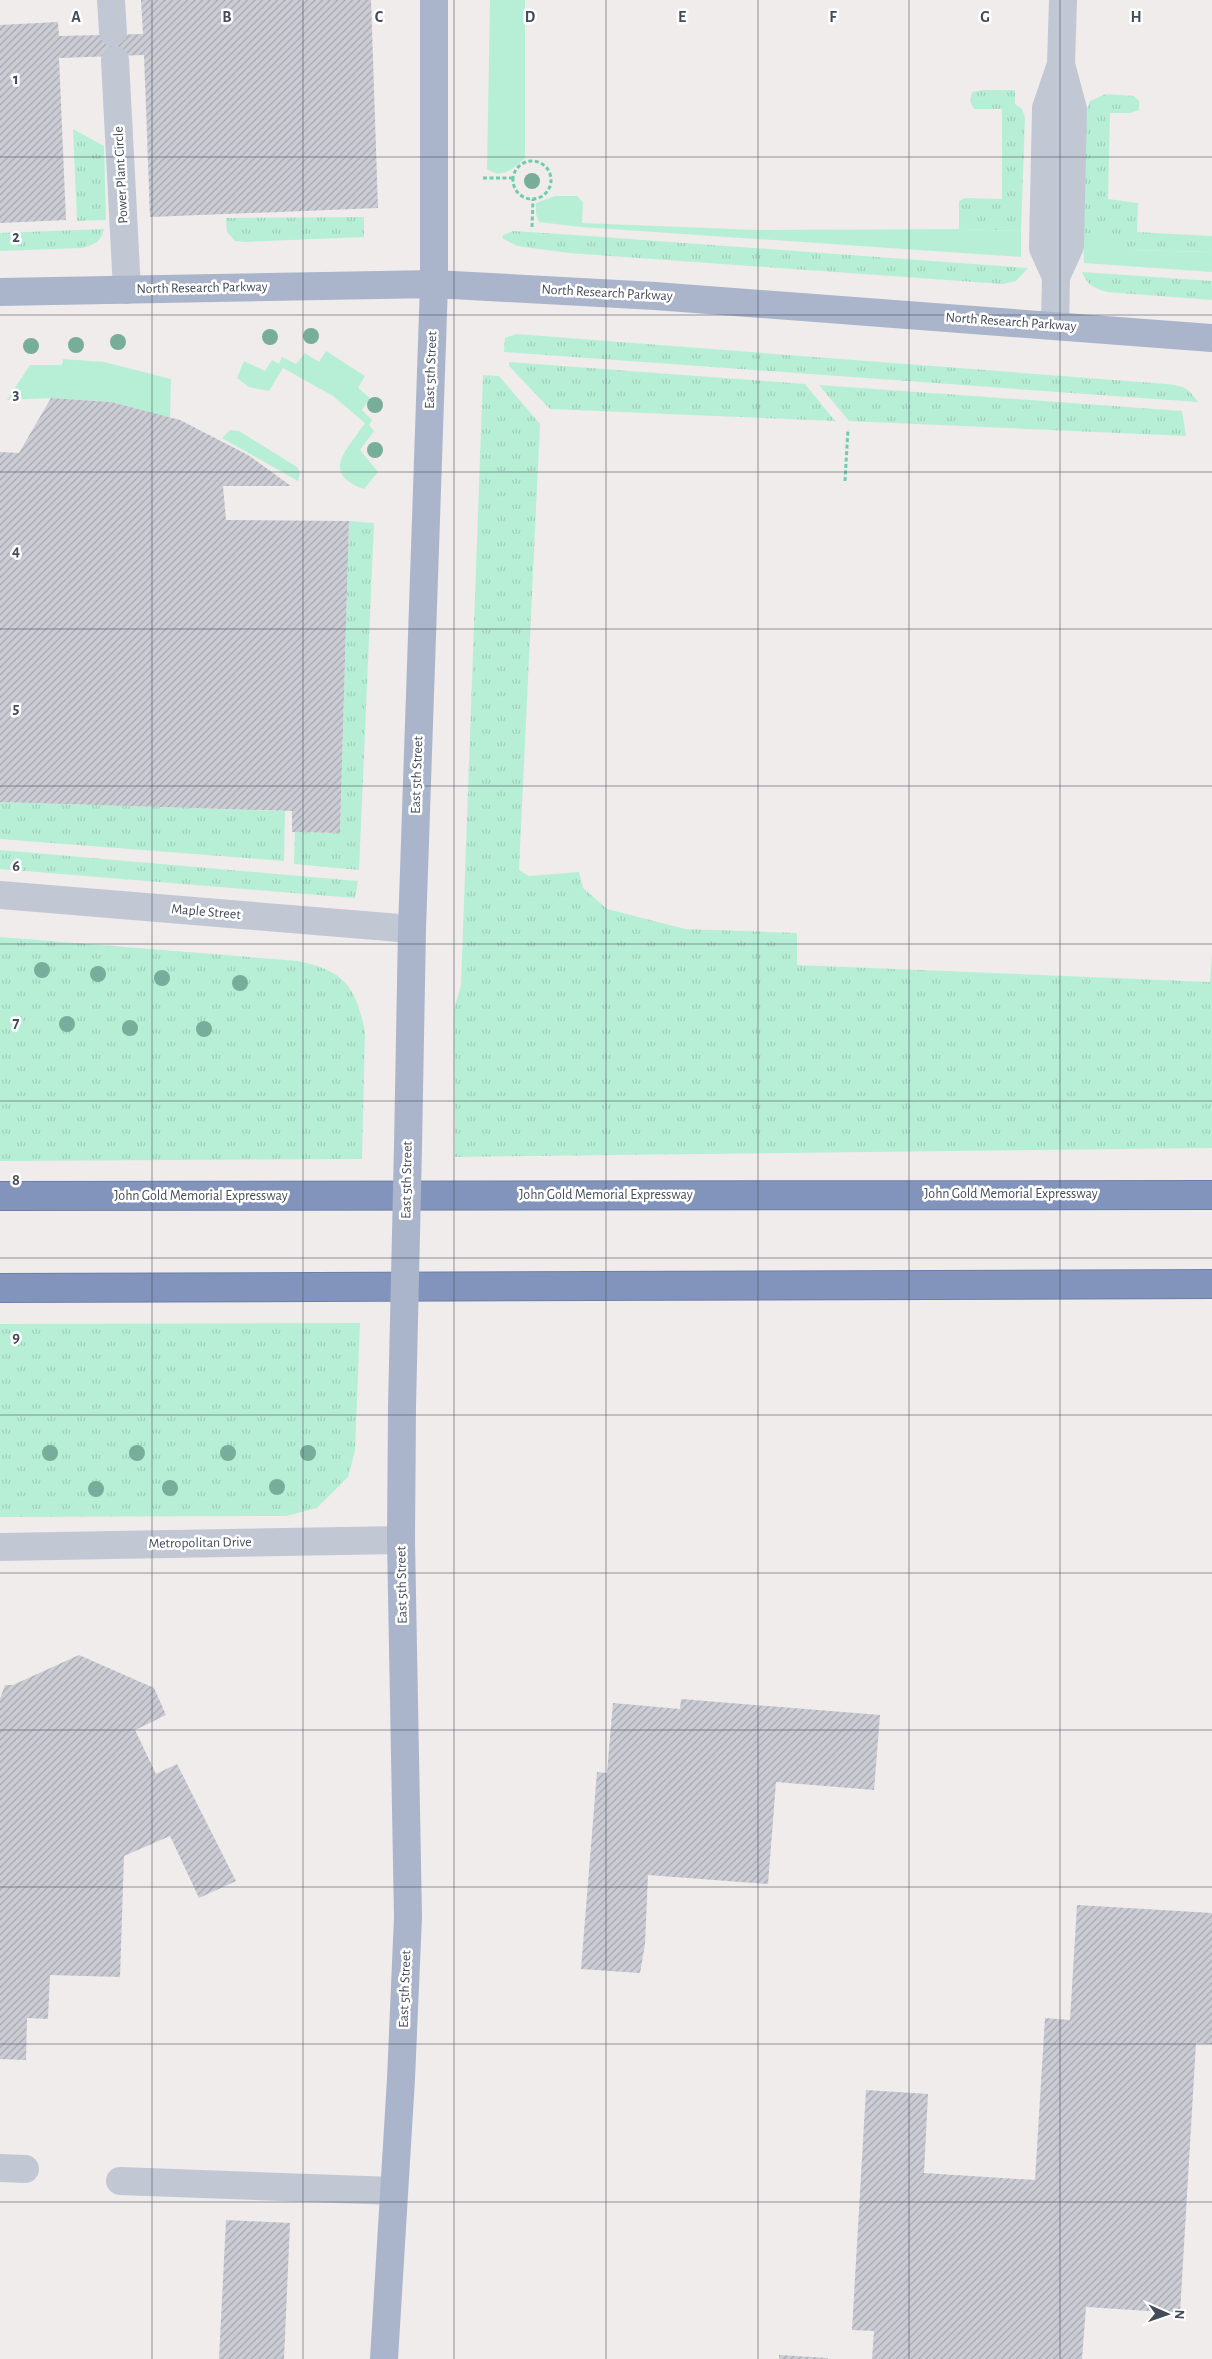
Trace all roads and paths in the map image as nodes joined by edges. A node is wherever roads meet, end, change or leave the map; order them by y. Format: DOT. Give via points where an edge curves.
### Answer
graph roads {
  1 [pos="111,0"];
  2 [pos="434,0"];
  3 [pos="1062,0"];
  4 [pos="113,32"];
  5 [pos="115,60"];
  6 [pos="483,178"];
  7 [pos="514,178"];
  8 [pos="533,199"];
  9 [pos="532,227"];
  10 [pos="434,284"];
  11 [pos="127,290"];
  12 [pos="0,292"];
  13 [pos="1054,325"];
  14 [pos="1212,338"];
  15 [pos="848,429"];
  16 [pos="845,481"];
  17 [pos="0,895"];
  18 [pos="412,929"];
  19 [pos="1212,1183"];
  20 [pos="1136,1193"];
  21 [pos="1212,1194"];
  22 [pos="0,1196"];
  23 [pos="1212,1284"];
  24 [pos="0,1288"];
  25 [pos="401,1540"];
  26 [pos="0,1547"];
  27 [pos="120,2181"];
  28 [pos="394,2191"];
  29 [pos="384,2359"];
  1 -- 4 [label="street"];
  2 -- 10 [label="main road, East 5th Street"];
  3 -- 13 [label="street" via="1061,64 1073,109 1070,246 1056,277"];
  5 -- 11 [label="street, Power Plant Circle"];
  6 -- 7 [label="path"];
  7 -- 8 [label="path" via="521,195"];
  7 -- 8 [label="path" via="523,163 535,162 546,167 551,178 548,190"];
  8 -- 9 [label="path"];
  10 -- 11 [label="main road, North Research Parkway"];
  10 -- 13 [label="main road, North Research Parkway" via="664,296"];
  10 -- 18 [label="main road, East 5th Street"];
  11 -- 12 [label="main road, North Research Parkway"];
  13 -- 14 [label="main road, North Research Parkway"];
  15 -- 16 [label="path"];
  17 -- 18 [label="street, Maple Street"];
  18 -- 25 [label="main road, East 5th Street, bridge"];
  19 -- 20 [label="highway"];
  20 -- 21 [label="highway, John Gold Memorial Expressway"];
  20 -- 22 [label="highway, John Gold Memorial Expressway"];
  23 -- 24 [label="highway"];
  25 -- 26 [label="street, Metropolitan Drive"];
  25 -- 28 [label="main road, East 5th Street" via="408,1917"];
  27 -- 28 [label="street"];
  28 -- 29 [label="main road, East 5th Street"];
}
